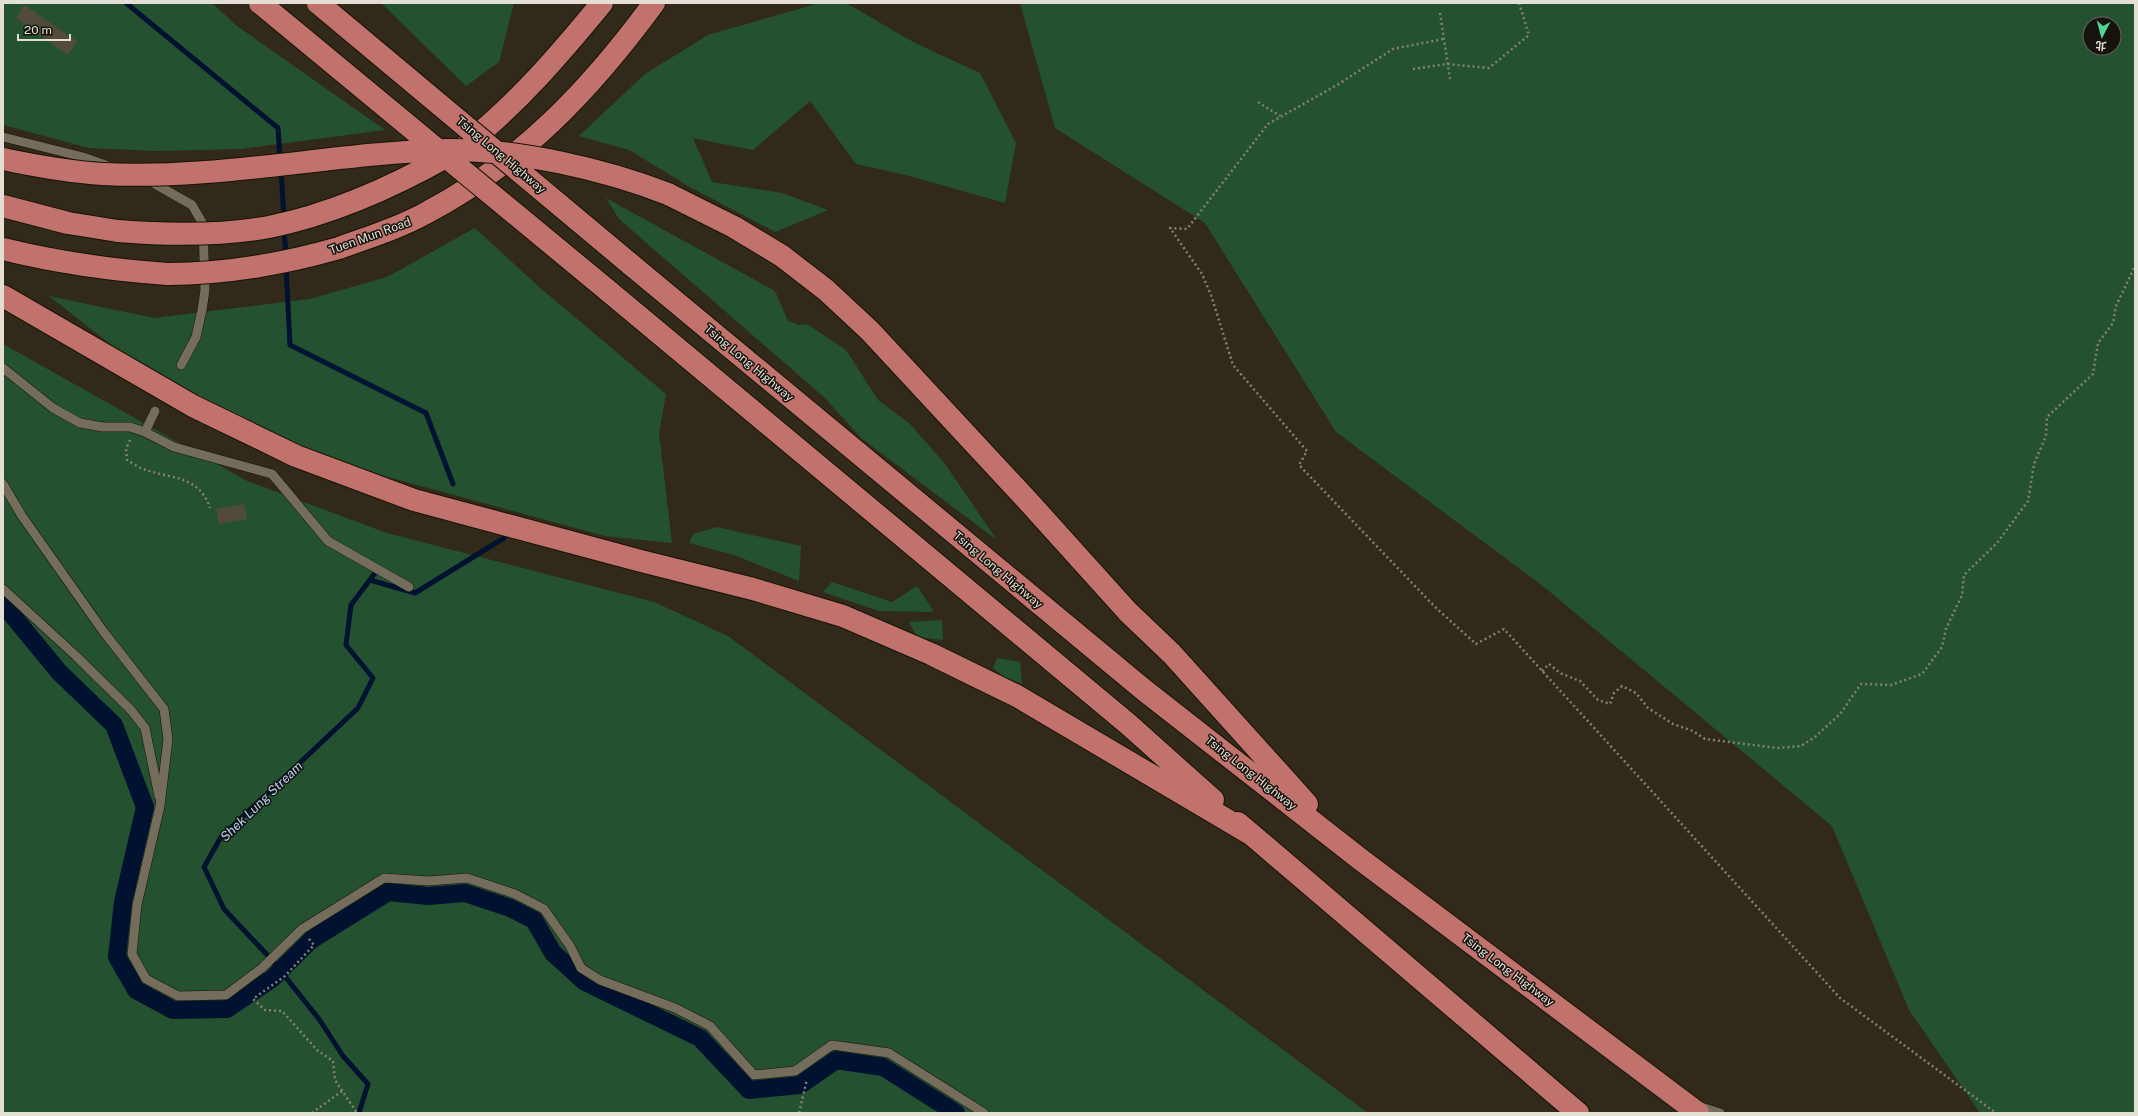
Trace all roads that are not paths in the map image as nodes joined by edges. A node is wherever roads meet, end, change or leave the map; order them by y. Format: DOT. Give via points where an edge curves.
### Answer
graph roads {
  1 [pos="260,3"];
  2 [pos="318,3"];
  3 [pos="602,3"];
  4 [pos="654,3"];
  5 [pos="3,137"];
  6 [pos="3,158"];
  7 [pos="3,206"];
  8 [pos="3,249"];
  9 [pos="3,296"];
  10 [pos="181,365"];
  11 [pos="3,368"];
  12 [pos="155,411"];
  13 [pos="145,432"];
  14 [pos="3,484"];
  15 [pos="409,587"];
  16 [pos="3,589"];
  17 [pos="160,806"];
  18 [pos="1249,833"];
  19 [pos="1360,859"];
  20 [pos="1690,1107"];
  21 [pos="984,1113"];
  22 [pos="1578,1113"];
  23 [pos="1720,1113"];
  1 -- 18 [label="highway, bridge" via="1128,724"];
  2 -- 19 [label="highway, Tsing Long Highway, bridge" via="1144,690"];
  3 -- 7 [label="highway, bridge" via="554,62 517,101 468,143 450,155 380,190 333,209 267,227 202,234 118,232 68,223"];
  4 -- 8 [label="highway, Tuen Mun Road, bridge" via="584,90 533,141 480,182 426,214 382,233 289,262 196,274 124,272 72,265"];
  5 -- 10 [label="lane" via="83,157 143,178 192,205 203,224 205,290 196,337"];
  6 -- 19 [label="highway, bridge" via="47,168 103,174 165,174 448,150 507,154 573,166 650,187 734,227 782,256 826,290 870,331 1123,607 1172,654"];
  9 -- 18 [label="highway" via="193,406 296,456 414,500 753,589 843,616 904,642 1017,696"];
  11 -- 13 [label="lane" via="53,408 80,423 103,427 130,426"];
  12 -- 13 [label="lane"];
  13 -- 15 [label="lane" via="174,447 272,474 328,541"];
  14 -- 17 [label="lane" via="22,516 103,632 164,709 168,739"];
  16 -- 17 [label="lane" via="76,656 131,710 145,728"];
  17 -- 21 [label="lane" via="137,905 132,954 146,980 178,996 226,995 262,968 302,929 384,878 428,881 467,878 515,894 544,909 570,946 581,968 600,980 675,1008 710,1026 754,1075 795,1071 832,1045 889,1054"];
  18 -- 22 [label="highway"];
  19 -- 20 [label="highway, Tsing Long Highway"];
  20 -- 23 [label="lane"];
}
